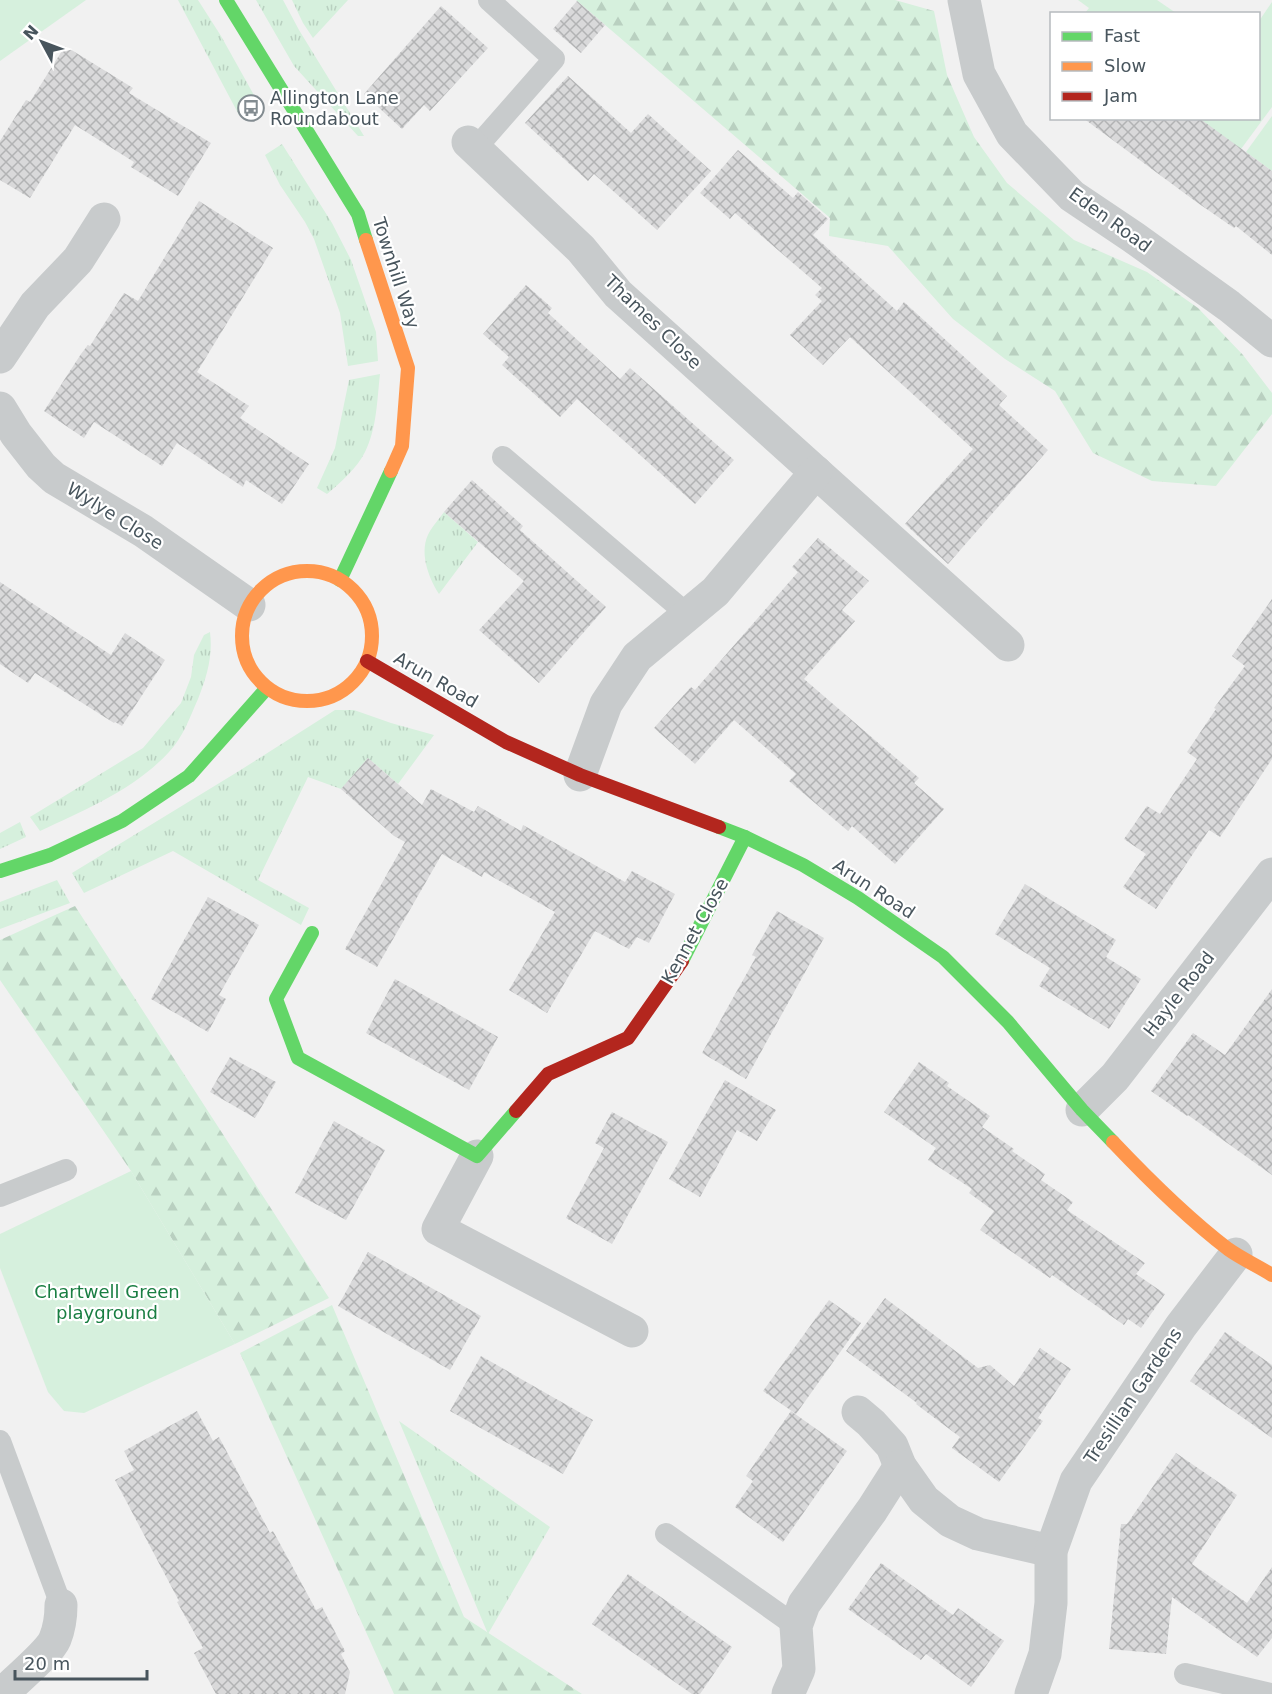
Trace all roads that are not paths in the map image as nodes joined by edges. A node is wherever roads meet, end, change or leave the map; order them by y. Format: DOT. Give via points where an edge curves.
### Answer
graph roads {
  1 [pos="226,0"];
  2 [pos="489,0"];
  3 [pos="964,0"];
  4 [pos="472,146"];
  5 [pos="104,219"];
  6 [pos="1272,341"];
  7 [pos="0,357"];
  8 [pos="0,408"];
  9 [pos="503,457"];
  10 [pos="816,472"];
  11 [pos="340,580"];
  12 [pos="249,605"];
  13 [pos="687,614"];
  14 [pos="1008,645"];
  15 [pos="367,661"];
  16 [pos="267,688"];
  17 [pos="580,775"];
  18 [pos="745,837"];
  19 [pos="0,871"];
  20 [pos="1272,874"];
  21 [pos="312,933"];
  22 [pos="1082,1110"];
  23 [pos="477,1156"];
  24 [pos="66,1170"];
  25 [pos="0,1196"];
  26 [pos="1236,1254"];
  27 [pos="1272,1275"];
  28 [pos="632,1331"];
  29 [pos="858,1412"];
  30 [pos="0,1441"];
  31 [pos="900,1466"];
  32 [pos="666,1534"];
  33 [pos="1051,1551"];
  34 [pos="61,1605"];
  35 [pos="796,1626"];
  36 [pos="1185,1674"];
  37 [pos="2,1694"];
  38 [pos="788,1694"];
  39 [pos="1031,1694"];
  40 [pos="1271,1694"];
  1 -- 11 [label="street, Townhill Way" via="358,214 408,368 402,446"];
  2 -- 4 [label="lane" via="554,59"];
  3 -- 6 [label="street, Eden Road" via="979,74 1012,134 1072,196 1210,292"];
  4 -- 10 [label="street, Thames Close" via="581,249 618,294"];
  5 -- 7 [label="street" via="78,260 35,305"];
  8 -- 12 [label="street, Wylye Close" via="16,434 54,478 144,531"];
  9 -- 13 [label="lane"];
  10 -- 13 [label="street" via="715,592"];
  10 -- 14 [label="street, Thames Close"];
  11 -- 12 [label="street" via="321,572 299,571 279,577"];
  11 -- 15 [label="street" via="355,591 371,624 372,643"];
  12 -- 16 [label="street" via="243,623 243,650 254,675"];
  13 -- 17 [label="street" via="637,657 606,704"];
  15 -- 16 [label="street" via="357,678 324,700 303,702 284,698"];
  15 -- 17 [label="street, Arun Road" via="506,742"];
  16 -- 19 [label="street" via="189,776 122,821 50,855"];
  17 -- 18 [label="street, Arun Road"];
  18 -- 22 [label="street, Arun Road" via="858,898 943,957 1008,1022"];
  18 -- 23 [label="street, Kennet Close" via="679,968 628,1038 548,1074"];
  20 -- 22 [label="street, Hayle Road" via="1115,1077"];
  21 -- 23 [label="street" via="276,999 298,1058"];
  22 -- 26 [label="street, Arun Road" via="1155,1186"];
  23 -- 28 [label="street, Kennet Close" via="438,1229"];
  24 -- 25 [label="lane"];
  26 -- 27 [label="street, Arun Road"];
  26 -- 33 [label="street, Tresillian Gardens" via="1181,1326 1076,1481"];
  29 -- 31 [label="street" via="892,1446"];
  30 -- 34 [label="lane"];
  31 -- 33 [label="street" via="924,1500 950,1521 978,1533"];
  31 -- 35 [label="street" via="804,1604"];
  32 -- 35 [label="lane"];
  33 -- 39 [label="street, Tresillian Gardens" via="1045,1654"];
  34 -- 37 [label="street" via="55,1640"];
  35 -- 38 [label="street" via="799,1669"];
  36 -- 40 [label="lane"];
}
